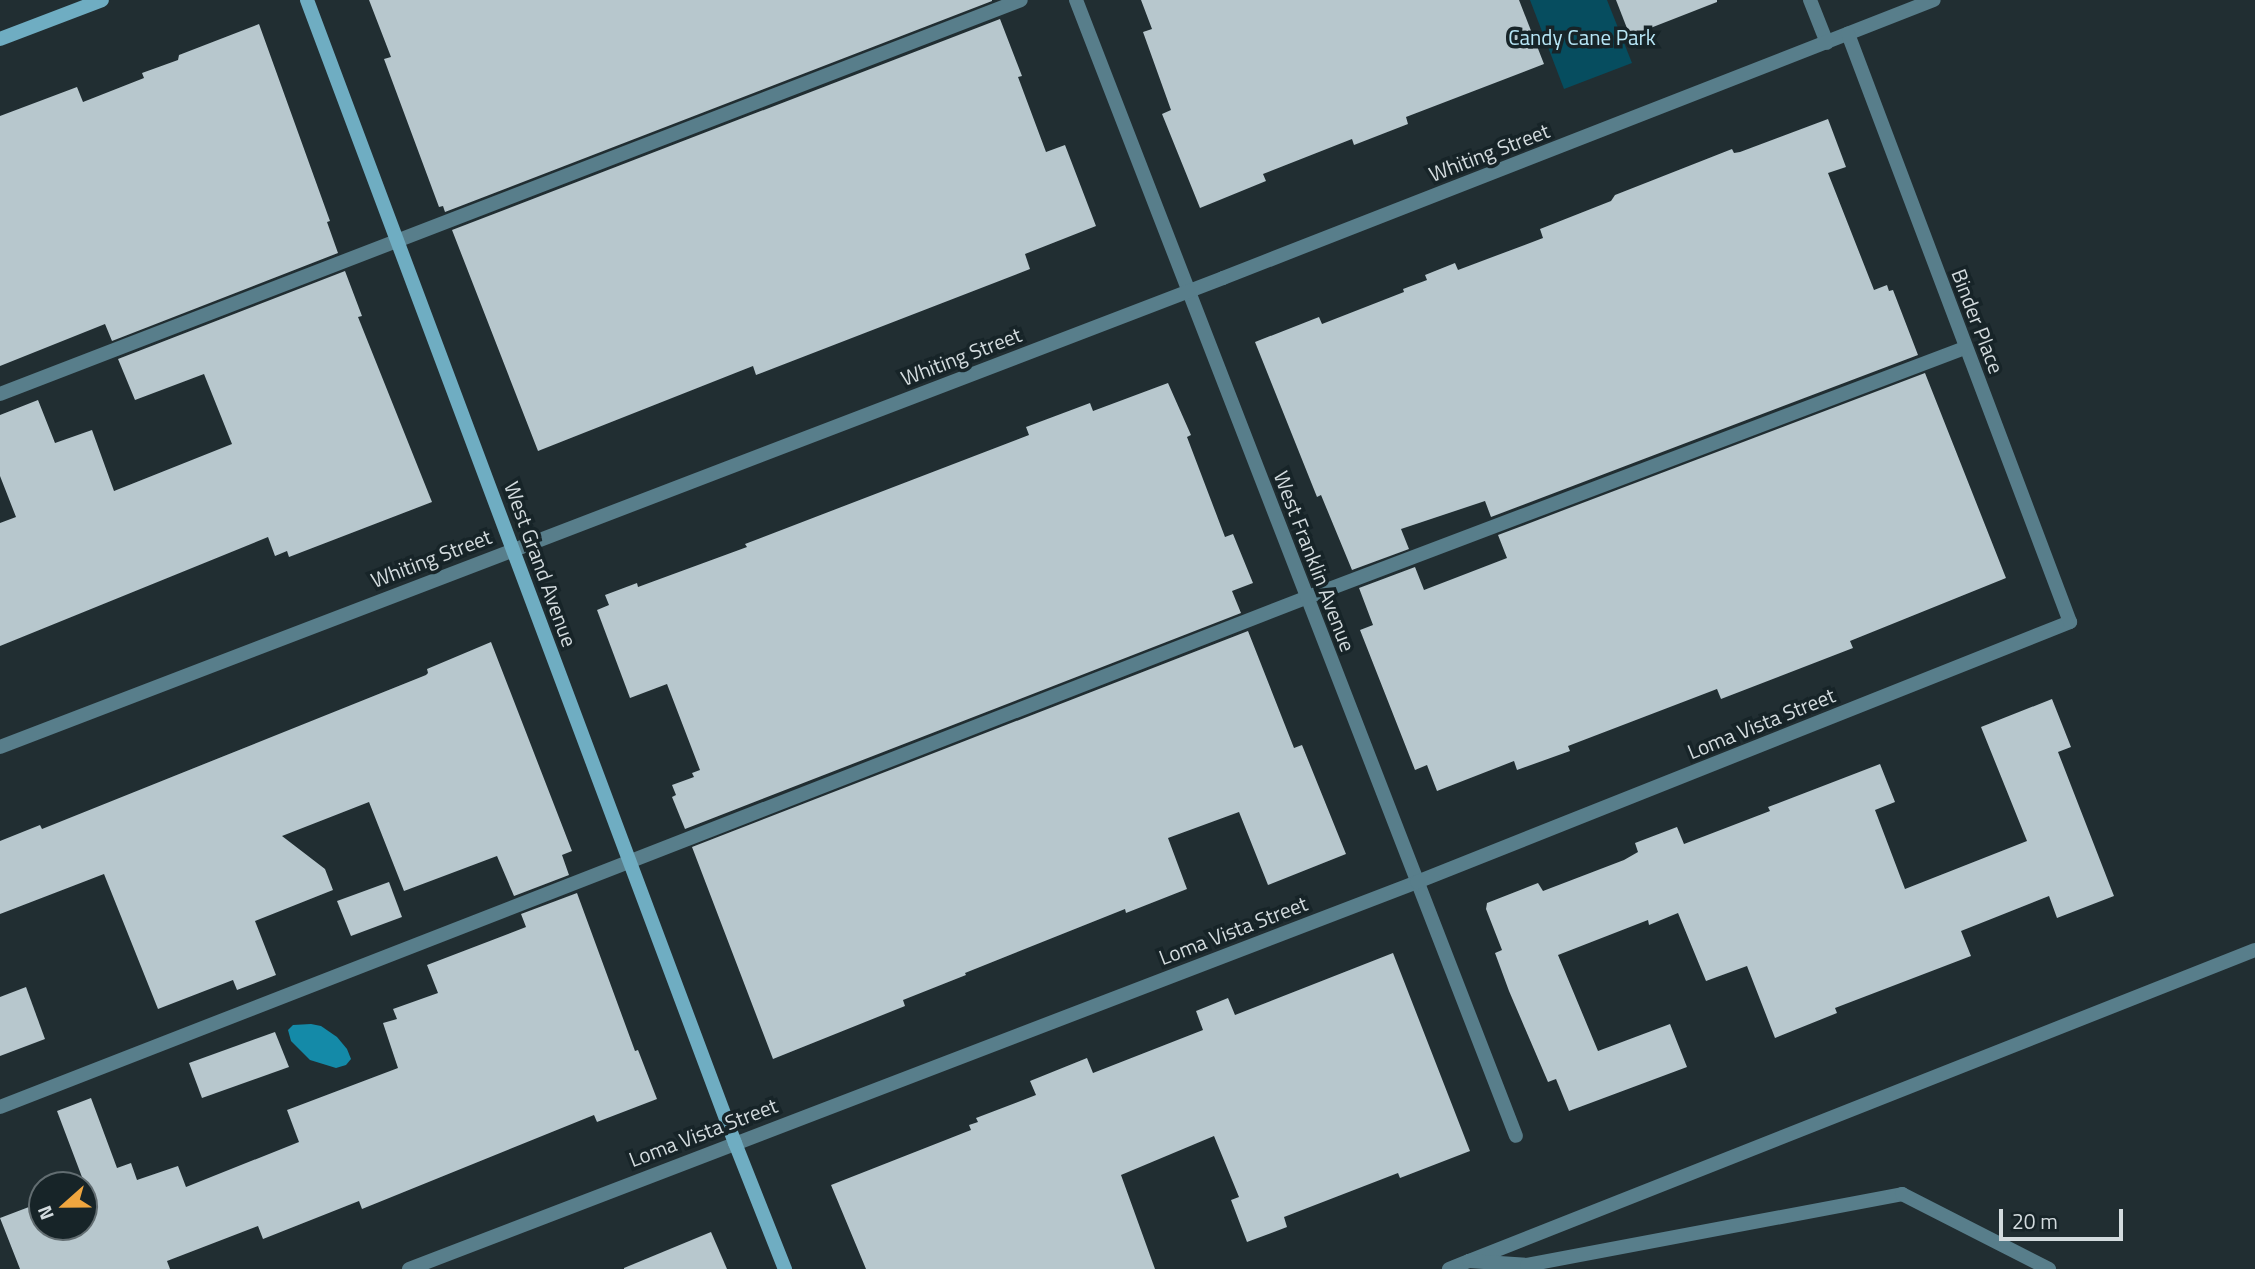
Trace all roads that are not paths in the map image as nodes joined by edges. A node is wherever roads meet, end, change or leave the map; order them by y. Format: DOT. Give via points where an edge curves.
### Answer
graph roads {
  1 [pos="102,0"];
  2 [pos="307,0"];
  3 [pos="1021,0"];
  4 [pos="1076,0"];
  5 [pos="1811,0"];
  6 [pos="1934,0"];
  7 [pos="1848,34"];
  8 [pos="0,39"];
  9 [pos="1827,43"];
  10 [pos="398,239"];
  11 [pos="1186,293"];
  12 [pos="1965,348"];
  13 [pos="0,394"];
  14 [pos="513,549"];
  15 [pos="1308,597"];
  16 [pos="2070,622"];
  17 [pos="0,747"];
  18 [pos="629,861"];
  19 [pos="1417,882"];
  20 [pos="2255,950"];
  21 [pos="0,1107"];
  22 [pos="1516,1136"];
  23 [pos="734,1143"];
  24 [pos="1469,1261"];
  25 [pos="409,1269"];
  26 [pos="785,1269"];
  27 [pos="1450,1269"];
  28 [pos="2049,1269"];
  1 -- 8 [label="main road"];
  2 -- 10 [label="main road, West Grand Avenue"];
  3 -- 10 [label="street"];
  4 -- 11 [label="street, West Franklin Avenue"];
  5 -- 9 [label="street"];
  6 -- 7 [label="street, Whiting Street"];
  7 -- 9 [label="street, Whiting Street"];
  7 -- 12 [label="street, Binder Place"];
  9 -- 11 [label="street, Whiting Street"];
  10 -- 13 [label="street"];
  10 -- 14 [label="main road, West Grand Avenue"];
  11 -- 14 [label="street, Whiting Street"];
  11 -- 15 [label="street, West Franklin Avenue"];
  12 -- 15 [label="street"];
  12 -- 16 [label="street, Binder Place"];
  14 -- 17 [label="street, Whiting Street"];
  14 -- 18 [label="main road, West Grand Avenue"];
  15 -- 18 [label="street"];
  15 -- 19 [label="street, West Franklin Avenue"];
  16 -- 19 [label="street, Loma Vista Street"];
  18 -- 21 [label="street"];
  18 -- 23 [label="main road, West Grand Avenue"];
  19 -- 22 [label="street, West Franklin Avenue"];
  19 -- 23 [label="street, Loma Vista Street"];
  20 -- 24 [label="street"];
  23 -- 25 [label="street, Loma Vista Street"];
  23 -- 26 [label="main road, West Grand Avenue"];
  24 -- 27 [label="street"];
  24 -- 28 [label="street" via="1527,1265 1902,1195"];
}
